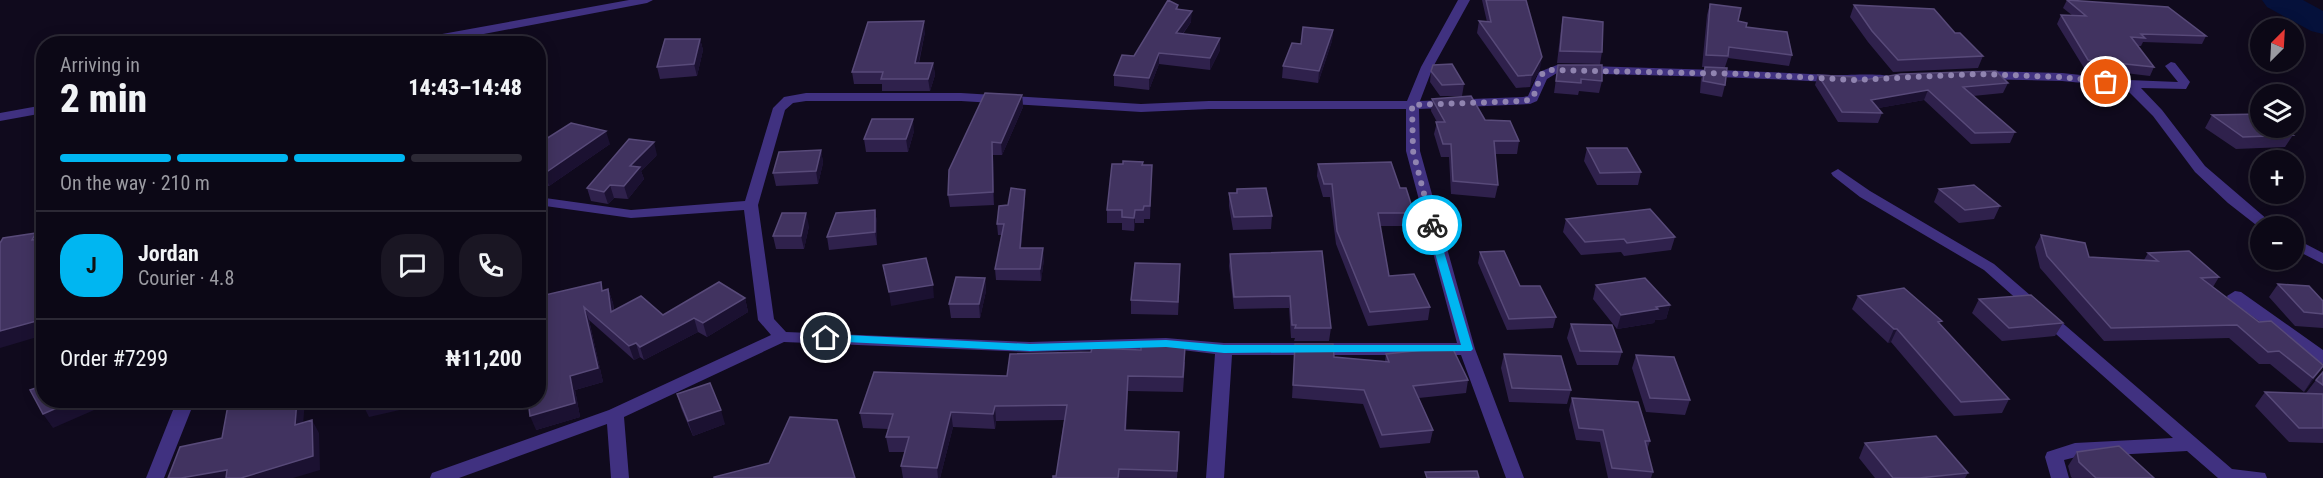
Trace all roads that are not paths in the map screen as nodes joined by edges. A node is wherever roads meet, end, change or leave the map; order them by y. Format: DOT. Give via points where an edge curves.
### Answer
graph roads {
  1 [pos="647,0"];
  2 [pos="1464,0"];
  3 [pos="475,36"];
  4 [pos="2171,66"];
  5 [pos="1965,75"];
  6 [pos="1898,78"];
  7 [pos="2128,84"];
  8 [pos="1412,105"];
  9 [pos="36,110"];
  10 [pos="0,117"];
  11 [pos="1838,173"];
  12 [pos="546,202"];
  13 [pos="752,205"];
  14 [pos="2254,216"];
  15 [pos="2304,249"];
  16 [pos="2323,259"];
  17 [pos="2235,296"];
  18 [pos="782,337"];
  19 [pos="1224,349"];
  20 [pos="1467,349"];
  21 [pos="2323,358"];
  22 [pos="183,408"];
  23 [pos="615,414"];
  24 [pos="2191,444"];
  25 [pos="2229,477"];
  26 [pos="155,478"];
  27 [pos="439,478"];
  28 [pos="620,478"];
  29 [pos="1215,478"];
  30 [pos="1515,478"];
  31 [pos="2060,478"];
  32 [pos="2258,478"];
  1 -- 3 [label="street"];
  2 -- 8 [label="street" via="1432,57"];
  4 -- 7 [label="street" via="2184,82 2182,86"];
  5 -- 7 [label="street" via="2062,77"];
  6 -- 8 [label="street" via="1854,80 1557,69 1541,75 1533,98 1525,101"];
  7 -- 14 [label="street" via="2142,94 2200,168"];
  8 -- 13 [label="street" via="1141,108 961,97 807,97 789,100 779,108"];
  8 -- 20 [label="street" via="1413,151"];
  9 -- 10 [label="street"];
  11 -- 24 [label="street" via="1865,194 1989,267"];
  12 -- 13 [label="street" via="631,214"];
  13 -- 18 [label="street" via="766,320"];
  15 -- 16 [label="street"];
  17 -- 21 [label="street"];
  18 -- 19 [label="street" via="1030,347 1166,344"];
  18 -- 23 [label="street"];
  19 -- 20 [label="street"];
  19 -- 29 [label="street"];
  20 -- 30 [label="street"];
  22 -- 26 [label="street"];
  23 -- 27 [label="street"];
  23 -- 28 [label="street"];
  24 -- 25 [label="street"];
  24 -- 31 [label="street" via="2075,450 2054,457"];
  25 -- 32 [label="street"];
}
